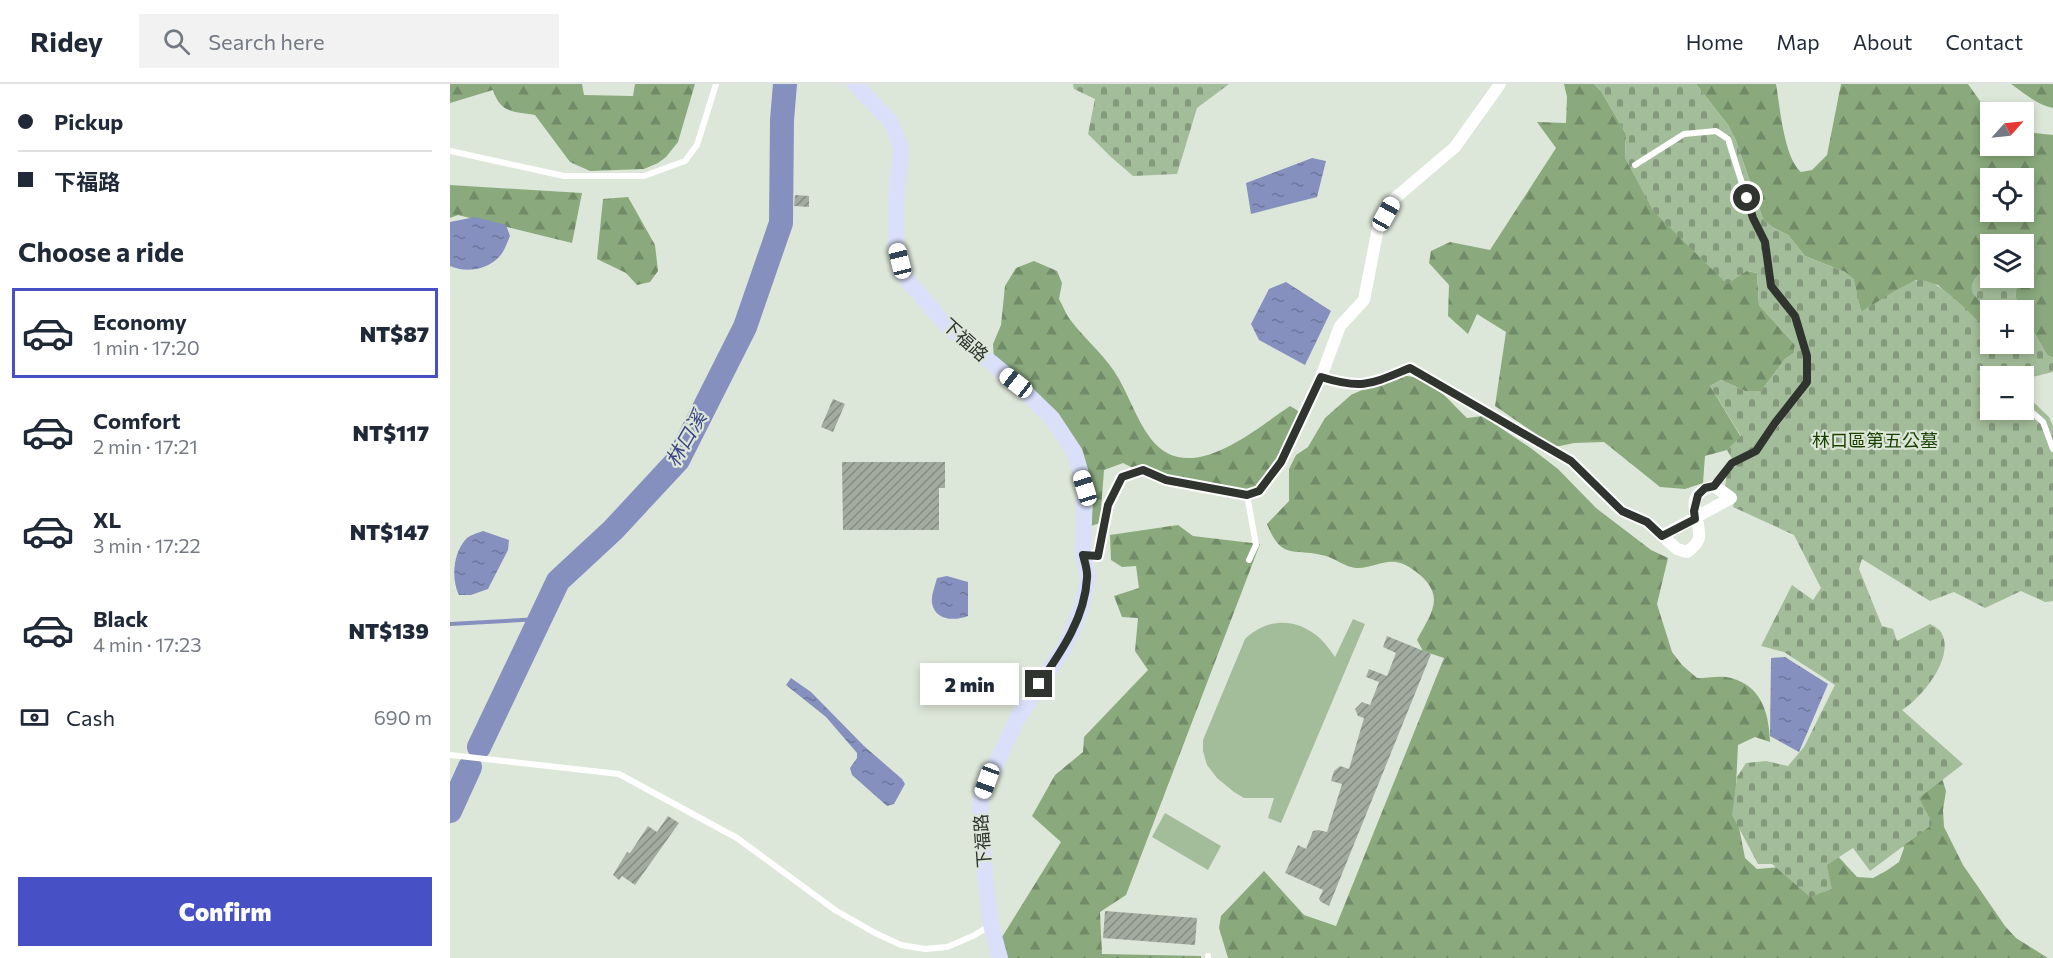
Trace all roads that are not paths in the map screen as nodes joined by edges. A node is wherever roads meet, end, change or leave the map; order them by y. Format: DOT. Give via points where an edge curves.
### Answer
graph roads {
  1 [pos="716,84"];
  2 [pos="855,84"];
  3 [pos="1500,84"];
  4 [pos="450,151"];
  5 [pos="1635,165"];
  6 [pos="1321,377"];
  7 [pos="2034,414"];
  8 [pos="2053,449"];
  9 [pos="1714,486"];
  10 [pos="1247,495"];
  11 [pos="1695,519"];
  12 [pos="1662,536"];
  13 [pos="1083,555"];
  14 [pos="1249,560"];
  15 [pos="450,755"];
  16 [pos="991,925"];
  17 [pos="1000,958"];
  1 -- 4 [label="lane" via="697,145 685,161 644,176 564,176"];
  2 -- 13 [label="main road, 下福路" via="891,122 901,148 896,246 904,276 946,326 1052,418 1075,453 1085,488"];
  3 -- 6 [label="street" via="1455,147 1394,199 1378,228 1364,300 1340,326"];
  5 -- 9 [label="lane" via="1684,134 1716,131 1728,139 1753,218 1765,242 1771,286 1795,316 1807,356 1807,382 1756,451 1732,463"];
  6 -- 10 [label="street" via="1281,462 1259,491"];
  6 -- 12 [label="street" via="1345,384 1371,384 1410,368 1571,461 1622,511 1647,522"];
  7 -- 8 [label="lane" via="2043,422"];
  9 -- 11 [label="street" via="1698,495"];
  9 -- 11 [label="street" via="1731,498"];
  10 -- 13 [label="street" via="1166,480 1143,470 1122,477 1108,505 1098,556"];
  10 -- 14 [label="lane" via="1256,545"];
  11 -- 12 [label="street"];
  11 -- 12 [label="street" via="1699,537 1687,552"];
  13 -- 16 [label="main road, 下福路" via="1088,576 1076,625 1017,719 982,794 981,838"];
  15 -- 16 [label="lane" via="619,774 737,838 835,910 901,945 947,947"];
  16 -- 17 [label="main road, 下福路"];
}
